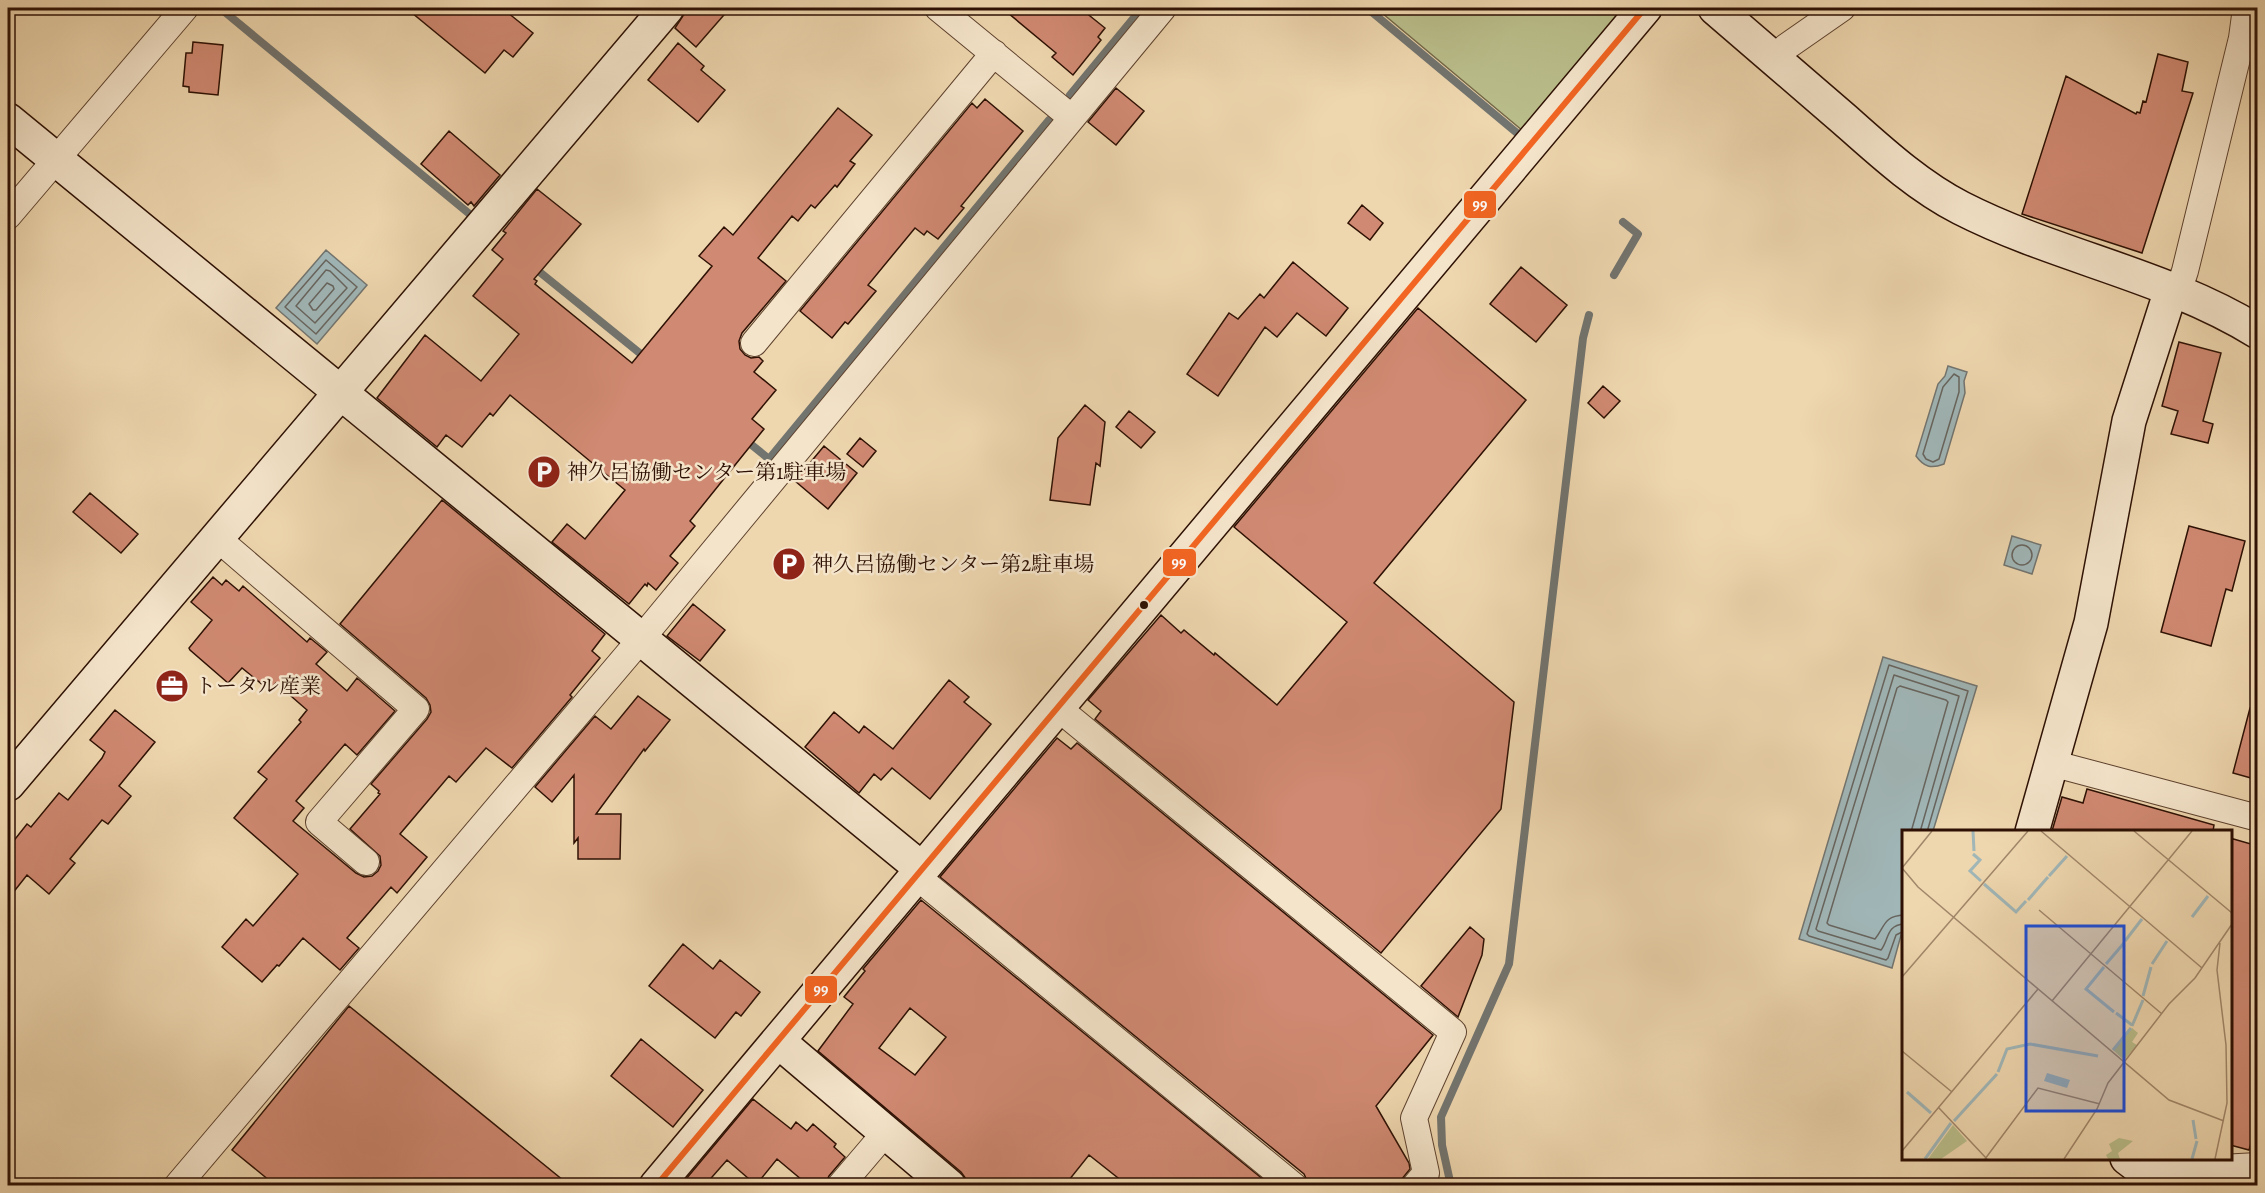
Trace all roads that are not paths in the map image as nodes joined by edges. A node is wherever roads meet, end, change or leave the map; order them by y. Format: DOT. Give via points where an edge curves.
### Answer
graph roads {
  1 [pos="185,8"];
  2 [pos="667,8"];
  3 [pos="938,8"];
  4 [pos="1163,8"];
  5 [pos="1645,8"];
  6 [pos="1715,8"];
  7 [pos="1842,8"];
  8 [pos="2246,8"];
  9 [pos="994,53"];
  10 [pos="1775,60"];
  11 [pos="1072,118"];
  12 [pos="8,120"];
  13 [pos="56,159"];
  14 [pos="8,216"];
  15 [pos="2175,291"];
  16 [pos="2258,332"];
  17 [pos="754,344"];
  18 [pos="340,393"];
  19 [pos="217,538"];
  20 [pos="641,639"];
  21 [pos="1058,708"];
  22 [pos="2051,763"];
  23 [pos="8,784"];
  24 [pos="2258,818"];
  25 [pos="2032,830"];
  26 [pos="366,862"];
  27 [pos="919,873"];
  28 [pos="778,1041"];
  29 [pos="886,1132"];
  30 [pos="2258,1166"];
  31 [pos="2145,1172"];
  32 [pos="177,1185"];
  33 [pos="656,1185"];
  34 [pos="840,1185"];
  35 [pos="949,1185"];
  36 [pos="1294,1185"];
  37 [pos="1415,1185"];
  1 -- 13 [label="street"];
  2 -- 18 [label="street"];
  3 -- 9 [label="street"];
  4 -- 11 [label="street"];
  5 -- 21 [label="street"];
  6 -- 10 [label="street"];
  7 -- 10 [label="street"];
  8 -- 15 [label="street" via="2185,271"];
  9 -- 11 [label="street"];
  9 -- 17 [label="street"];
  10 -- 15 [label="street" via="1893,162 1959,207"];
  11 -- 20 [label="street"];
  12 -- 13 [label="street"];
  13 -- 14 [label="street"];
  13 -- 18 [label="street"];
  15 -- 16 [label="street" via="2213,306"];
  15 -- 22 [label="street" via="2129,421 2091,623"];
  18 -- 19 [label="street"];
  18 -- 20 [label="street"];
  19 -- 23 [label="street"];
  19 -- 26 [label="street" via="417,709 320,822"];
  20 -- 27 [label="street"];
  20 -- 32 [label="street"];
  21 -- 27 [label="street"];
  21 -- 37 [label="street" via="1453,1032 1414,1118 1426,1173"];
  22 -- 24 [label="street"];
  22 -- 25 [label="street"];
  27 -- 28 [label="street"];
  27 -- 36 [label="street"];
  28 -- 29 [label="street"];
  28 -- 33 [label="street"];
  29 -- 34 [label="street"];
  29 -- 35 [label="street"];
  30 -- 31 [label="street"];
}
